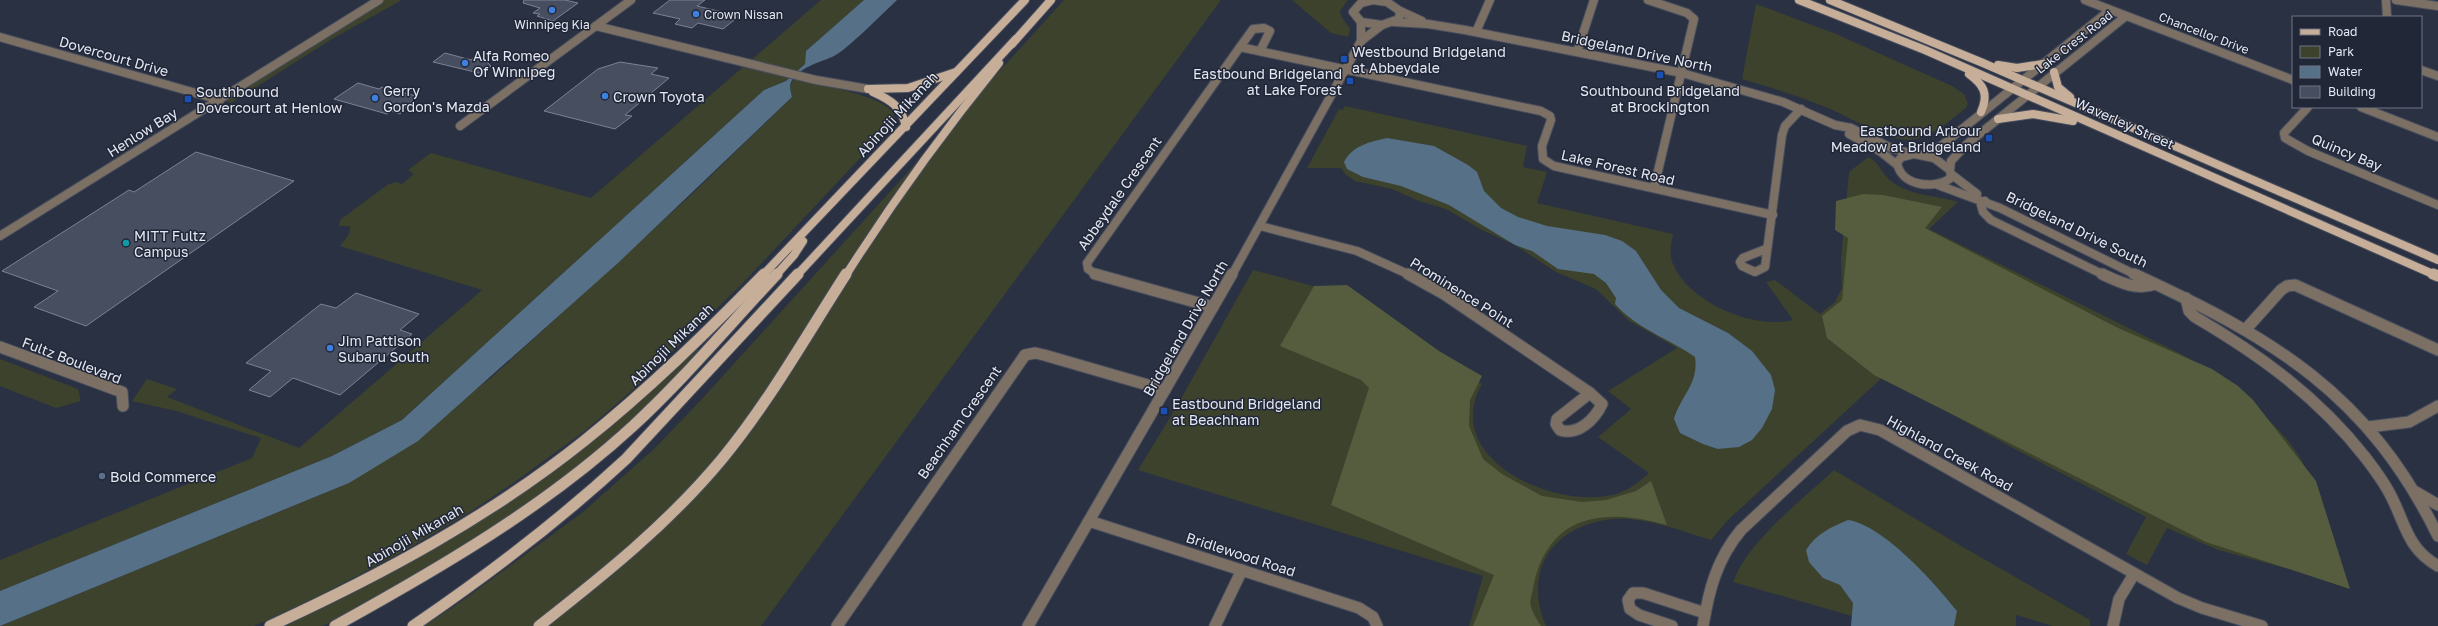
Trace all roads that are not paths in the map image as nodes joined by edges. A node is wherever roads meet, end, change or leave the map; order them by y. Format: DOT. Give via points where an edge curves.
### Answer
graph roads {
  1 [pos="379,0"];
  2 [pos="631,0"];
  3 [pos="1025,0"];
  4 [pos="1051,0"];
  5 [pos="1373,0"];
  6 [pos="1490,0"];
  7 [pos="1594,0"];
  8 [pos="1648,0"];
  9 [pos="1799,0"];
  10 [pos="1830,0"];
  11 [pos="2085,0"];
  12 [pos="2386,0"];
  13 [pos="2396,0"];
  14 [pos="1391,2"];
  15 [pos="2438,6"];
  16 [pos="2110,10"];
  17 [pos="1400,11"];
  18 [pos="2126,16"];
  19 [pos="2387,16"];
  20 [pos="1361,22"];
  21 [pos="1394,22"];
  22 [pos="1428,24"];
  23 [pos="596,26"];
  24 [pos="1382,26"];
  25 [pos="1476,32"];
  26 [pos="0,37"];
  27 [pos="1016,38"];
  28 [pos="1361,41"];
  29 [pos="1240,47"];
  30 [pos="1260,51"];
  31 [pos="1576,52"];
  32 [pos="1983,63"];
  33 [pos="2043,64"];
  34 [pos="1958,65"];
  35 [pos="959,70"];
  36 [pos="1346,70"];
  37 [pos="2422,70"];
  38 [pos="2054,72"];
  39 [pos="1682,73"];
  40 [pos="2438,76"];
  41 [pos="2023,80"];
  42 [pos="2292,80"];
  43 [pos="2037,86"];
  44 [pos="2012,88"];
  45 [pos="868,89"];
  46 [pos="2027,94"];
  47 [pos="220,100"];
  48 [pos="2083,106"];
  49 [pos="2307,108"];
  50 [pos="2364,108"];
  51 [pos="1800,109"];
  52 [pos="1981,112"];
  53 [pos="1998,119"];
  54 [pos="1835,125"];
  55 [pos="460,126"];
  56 [pos="906,127"];
  57 [pos="2110,132"];
  58 [pos="2438,137"];
  59 [pos="1914,154"];
  60 [pos="1924,155"];
  61 [pos="1896,164"];
  62 [pos="1951,172"];
  63 [pos="1938,185"];
  64 [pos="1654,188"];
  65 [pos="1985,201"];
  66 [pos="2438,205"];
  67 [pos="1773,215"];
  68 [pos="818,220"];
  69 [pos="1260,226"];
  70 [pos="0,236"];
  71 [pos="1766,249"];
  72 [pos="2438,260"];
  73 [pos="2438,276"];
  74 [pos="2155,284"];
  75 [pos="2186,298"];
  76 [pos="1213,307"];
  77 [pos="2246,330"];
  78 [pos="0,347"];
  79 [pos="2438,350"];
  80 [pos="1165,390"];
  81 [pos="1590,393"];
  82 [pos="123,406"];
  83 [pos="2438,406"];
  84 [pos="2368,427"];
  85 [pos="2416,492"];
  86 [pos="2438,505"];
  87 [pos="1089,521"];
  88 [pos="2438,536"];
  89 [pos="2438,566"];
  90 [pos="1242,570"];
  91 [pos="2134,574"];
  92 [pos="1705,613"];
  93 [pos="270,626"];
  94 [pos="335,626"];
  95 [pos="413,626"];
  96 [pos="539,626"];
  97 [pos="837,626"];
  98 [pos="1028,626"];
  99 [pos="1215,626"];
  100 [pos="1377,626"];
  101 [pos="1672,626"];
  102 [pos="1703,626"];
  103 [pos="2113,626"];
  104 [pos="2262,626"];
  1 -- 47 [label="street, Henlow Bay"];
  2 -- 23 [label="street"];
  3 -- 35 [label="main road, Abinojii Mikanah"];
  4 -- 27 [label="main road"];
  5 -- 14 [label="street"];
  5 -- 20 [label="street, Bridgeland Drive North" via="1354,8 1354,15"];
  6 -- 25 [label="street"];
  7 -- 31 [label="street"];
  8 -- 39 [label="street" via="1686,13 1694,19"];
  9 -- 34 [label="main road, Waverley Street"];
  10 -- 32 [label="main road, Waverley Street"];
  11 -- 16 [label="street, Chancellor Drive"];
  12 -- 19 [label="street"];
  13 -- 15 [label="street"];
  14 -- 17 [label="street, Bridgeland Drive North"];
  16 -- 18 [label="street, Chancellor Drive"];
  16 -- 33 [label="street, Lake Crest Road"];
  17 -- 21 [label="street" via="1399,19"];
  17 -- 22 [label="street, Bridgeland Drive North"];
  18 -- 38 [label="street, Lake Crest Road"];
  18 -- 42 [label="street, Chancellor Drive"];
  20 -- 24 [label="street"];
  20 -- 28 [label="street, Bridgeland Drive North"];
  21 -- 22 [label="street, Bridgeland Drive North"];
  21 -- 24 [label="street"];
  22 -- 25 [label="street, Bridgeland Drive North"];
  23 -- 45 [label="street" via="816,80"];
  23 -- 55 [label="street"];
  24 -- 28 [label="street, Bridgeland Drive North"];
  25 -- 31 [label="street, Bridgeland Drive North"];
  26 -- 47 [label="street, Dovercourt Drive"];
  27 -- 95 [label="main road" via="626,459 534,540 478,583"];
  27 -- 96 [label="main road" via="885,213 765,401 722,459 675,511 624,559"];
  28 -- 36 [label="street, Bridgeland Drive North"];
  29 -- 30 [label="street"];
  29 -- 30 [label="street, Abbeydale Crescent" via="1253,29 1264,28 1270,31"];
  29 -- 76 [label="street, Abbeydale Crescent" via="1087,263 1088,270 1097,275"];
  30 -- 36 [label="street"];
  31 -- 39 [label="street, Bridgeland Drive North"];
  32 -- 33 [label="main road" via="2017,68"];
  32 -- 41 [label="main road, Waverley Street"];
  33 -- 41 [label="street, Lake Crest Road"];
  34 -- 44 [label="main road, Waverley Street"];
  34 -- 52 [label="main road" via="1986,88 1988,96"];
  35 -- 45 [label="main road" via="908,88"];
  35 -- 56 [label="main road, Abinojii Mikanah"];
  36 -- 64 [label="street, Lake Forest Road" via="1546,113 1551,120 1541,150 1543,159 1549,164"];
  36 -- 69 [label="street, Bridgeland Drive North"];
  37 -- 40 [label="street"];
  38 -- 43 [label="street, Lake Crest Road"];
  38 -- 48 [label="main road" via="2058,87"];
  39 -- 51 [label="street, Bridgeland Drive North" via="1735,87"];
  39 -- 64 [label="street"];
  41 -- 43 [label="main road, Waverley Street"];
  41 -- 44 [label="street, Lake Crest Road"];
  43 -- 46 [label="street, Lake Crest Road"];
  43 -- 48 [label="main road, Waverley Street"];
  44 -- 46 [label="main road, Waverley Street"];
  44 -- 52 [label="street, Lake Crest Road"];
  45 -- 56 [label="main road" via="897,105"];
  46 -- 53 [label="street, Lake Crest Road"];
  46 -- 57 [label="main road, Waverley Street"];
  47 -- 70 [label="street, Henlow Bay"];
  48 -- 72 [label="main road, Waverley Street"];
  49 -- 66 [label="street, Quincy Bay" via="2284,133 2285,138 2308,151"];
  50 -- 58 [label="street"];
  51 -- 54 [label="street, Bridgeland Drive North"];
  51 -- 67 [label="street" via="1785,126 1782,135"];
  52 -- 60 [label="street, Lake Crest Road" via="1940,146"];
  53 -- 57 [label="main road" via="2028,114 2048,115"];
  53 -- 62 [label="street, Lake Crest Road" via="1953,158 1950,163"];
  54 -- 59 [label="street, Bridgeland Drive North" via="1851,128 1893,149"];
  54 -- 61 [label="street, Bridgeland Drive North"];
  56 -- 68 [label="main road, Abinojii Mikanah"];
  57 -- 73 [label="main road, Waverley Street"];
  59 -- 60 [label="street, Bridgeland Drive North"];
  59 -- 61 [label="street" via="1900,158"];
  60 -- 62 [label="street, Bridgeland Drive South" via="1937,160"];
  61 -- 63 [label="street, Bridgeland Drive South" via="1898,171 1907,179"];
  62 -- 63 [label="street" via="1949,180"];
  62 -- 65 [label="street, Bridgeland Drive South"];
  63 -- 65 [label="street, Bridgeland Drive South"];
  64 -- 67 [label="street, Lake Forest Road"];
  65 -- 74 [label="street, Bridgeland Drive South"];
  65 -- 74 [label="street, Bridgeland Drive South" via="1981,204 1983,212 1991,220 2117,281 2144,288"];
  67 -- 71 [label="street"];
  68 -- 93 [label="main road, Abinojii Mikanah" via="656,380 581,444 506,497 432,543 368,579"];
  68 -- 94 [label="main road" via="794,255 707,350 608,448 544,497 456,556"];
  69 -- 76 [label="street, Bridgeland Drive North"];
  69 -- 81 [label="street, Prominence Point" via="1358,252 1407,272 1444,294"];
  74 -- 75 [label="street, Bridgeland Drive South"];
  75 -- 77 [label="street, Bridgeland Drive South"];
  75 -- 89 [label="street" via="2189,311 2195,317 2264,358 2329,413 2363,452 2389,492 2409,541 2418,553"];
  76 -- 80 [label="street, Bridgeland Drive North"];
  77 -- 79 [label="street" via="2281,290 2295,285"];
  77 -- 84 [label="street, Bridgeland Drive South" via="2304,370"];
  78 -- 82 [label="street, Fultz Boulevard" via="122,392"];
  80 -- 87 [label="street, Bridgeland Drive North"];
  80 -- 97 [label="street, Beachham Crescent" via="1044,355 1025,355"];
  83 -- 84 [label="street" via="2409,422"];
  84 -- 85 [label="street, Bridgeland Drive South"];
  85 -- 86 [label="street, Bridgeland Drive South"];
  85 -- 88 [label="street, Bridgeland Drive South"];
  87 -- 90 [label="street, Bridlewood Road"];
  87 -- 98 [label="street, Bridgeland Drive North"];
  90 -- 99 [label="street"];
  90 -- 100 [label="street, Bridlewood Road" via="1359,608 1373,617"];
  91 -- 92 [label="street, Highland Creek Road" via="1880,430 1860,426 1847,431 1726,546 1711,579"];
  91 -- 103 [label="street" via="2119,599"];
  91 -- 104 [label="street, Highland Creek Road" via="2202,608"];
  92 -- 101 [label="street" via="1644,594 1633,593 1628,600 1630,609 1639,615"];
  92 -- 102 [label="street, Highland Creek Road"];
}
